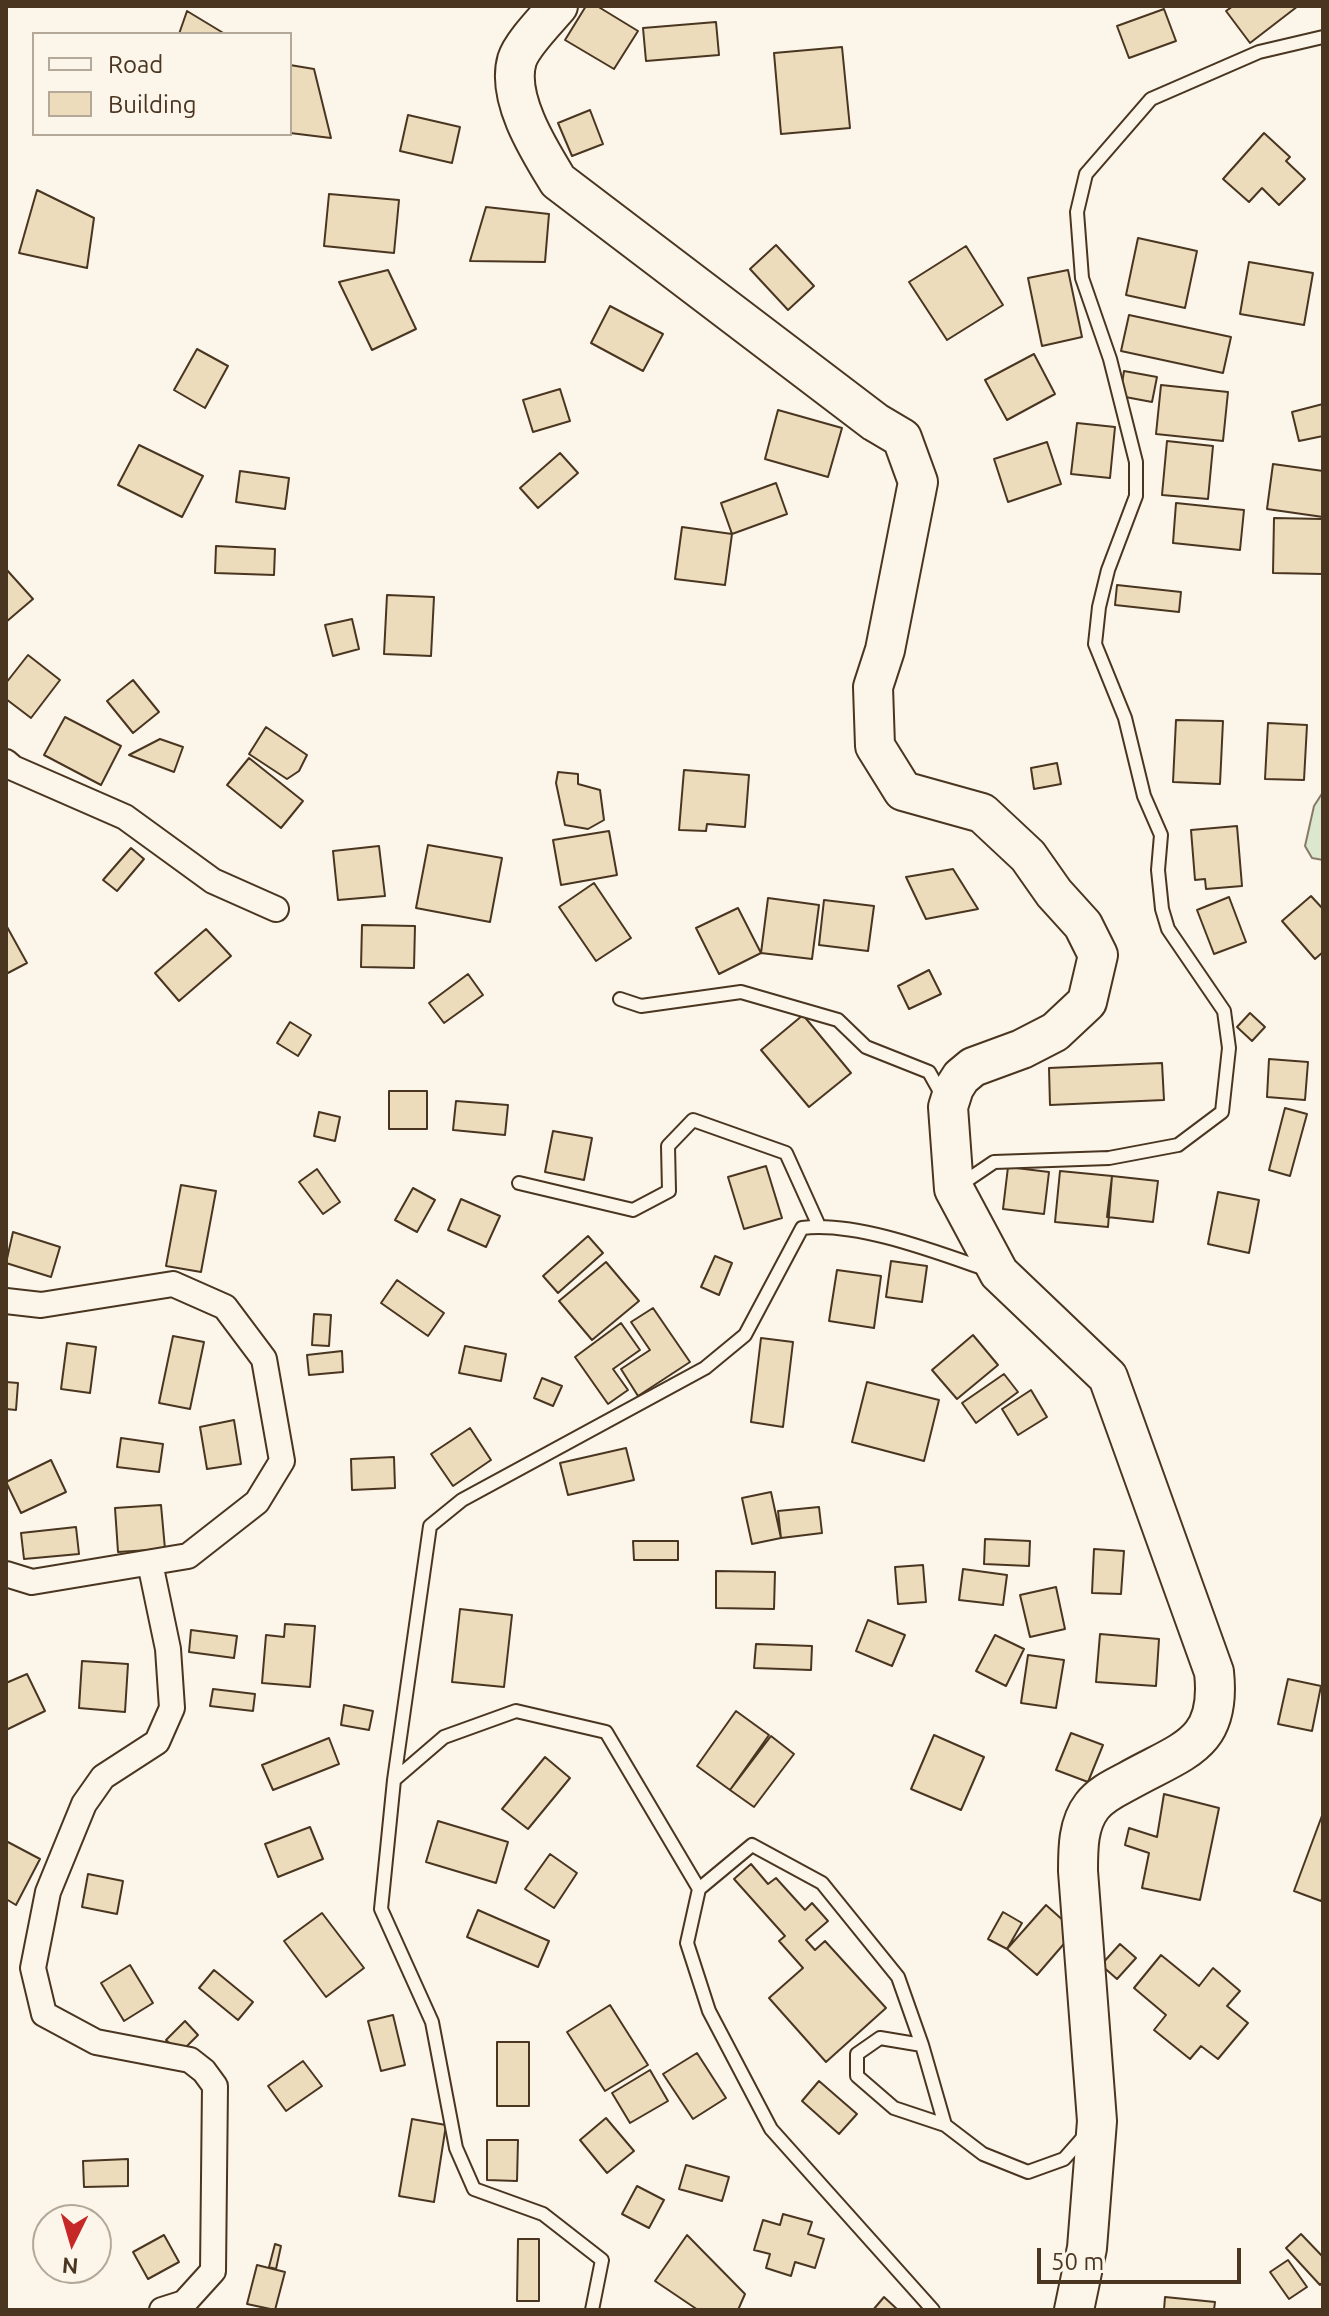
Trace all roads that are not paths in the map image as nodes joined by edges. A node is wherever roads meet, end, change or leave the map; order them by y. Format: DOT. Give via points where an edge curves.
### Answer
graph roads {
  1 [pos="558,6"];
  2 [pos="1323,37"];
  3 [pos="6,762"];
  4 [pos="276,909"];
  5 [pos="620,999"];
  6 [pos="948,1107"];
  7 [pos="519,1183"];
  8 [pos="954,1189"];
  9 [pos="819,1226"];
  10 [pos="999,1273"];
  11 [pos="6,1301"];
  12 [pos="150,1563"];
  13 [pos="6,1574"];
  14 [pos="394,1780"];
  15 [pos="699,1889"];
  16 [pos="922,2045"];
  17 [pos="1097,2121"];
  18 [pos="945,2125"];
  19 [pos="162,2310"];
  20 [pos="592,2310"];
  21 [pos="933,2310"];
  22 [pos="1074,2310"];
  1 -- 6 [label="main road" via="517,59 515,85 521,111 558,181 902,438 918,482 873,687 875,746 903,791 982,813 1028,856 1083,925 1098,955 1087,1002 1055,1032 973,1067 954,1088"];
  2 -- 8 [label="lane" via="1259,52 1151,99 1086,174 1077,212 1082,278 1110,359 1136,462 1136,496 1108,570 1095,644 1125,718 1144,796 1161,835 1158,870 1168,929 1224,1011 1229,1048 1222,1112 1178,1145 1109,1158 994,1162"];
  3 -- 4 [label="street" via="125,817 213,881"];
  5 -- 6 [label="lane" via="641,1006 741,992 838,1020 866,1047 929,1072"];
  6 -- 8 [label="main road"];
  7 -- 9 [label="lane" via="633,1210 669,1191 668,1146 693,1120 786,1153"];
  8 -- 10 [label="main road"];
  9 -- 10 [label="lane" via="898,1240"];
  9 -- 14 [label="lane" via="802,1228 745,1335 705,1368 462,1500 430,1526"];
  10 -- 17 [label="main road" via="1108,1377 1214,1672 1217,1698 1211,1724 1191,1745 1104,1794 1082,1826 1078,1871"];
  11 -- 12 [label="street" via="41,1305 173,1284 225,1307 264,1359 282,1461 257,1502 188,1556"];
  12 -- 13 [label="street" via="32,1582"];
  12 -- 19 [label="street" via="168,1649 172,1708 157,1742 103,1777 84,1804 48,1892 33,1968 44,2014 96,2042 190,2060 215,2086 213,2271 184,2303"];
  14 -- 15 [label="lane" via="444,1737 516,1711 606,1732"];
  14 -- 20 [label="lane" via="381,1909 432,2022 456,2148 474,2189 543,2214 602,2260"];
  15 -- 16 [label="lane" via="752,1845 822,1883 898,1977"];
  15 -- 21 [label="lane" via="687,1943 709,2011 771,2129"];
  16 -- 18 [label="lane"];
  16 -- 18 [label="lane" via="880,2038 857,2054 857,2076 894,2108"];
  17 -- 18 [label="lane" via="1064,2159 1028,2172 983,2154"];
  17 -- 22 [label="main road" via="1087,2248"];
}
